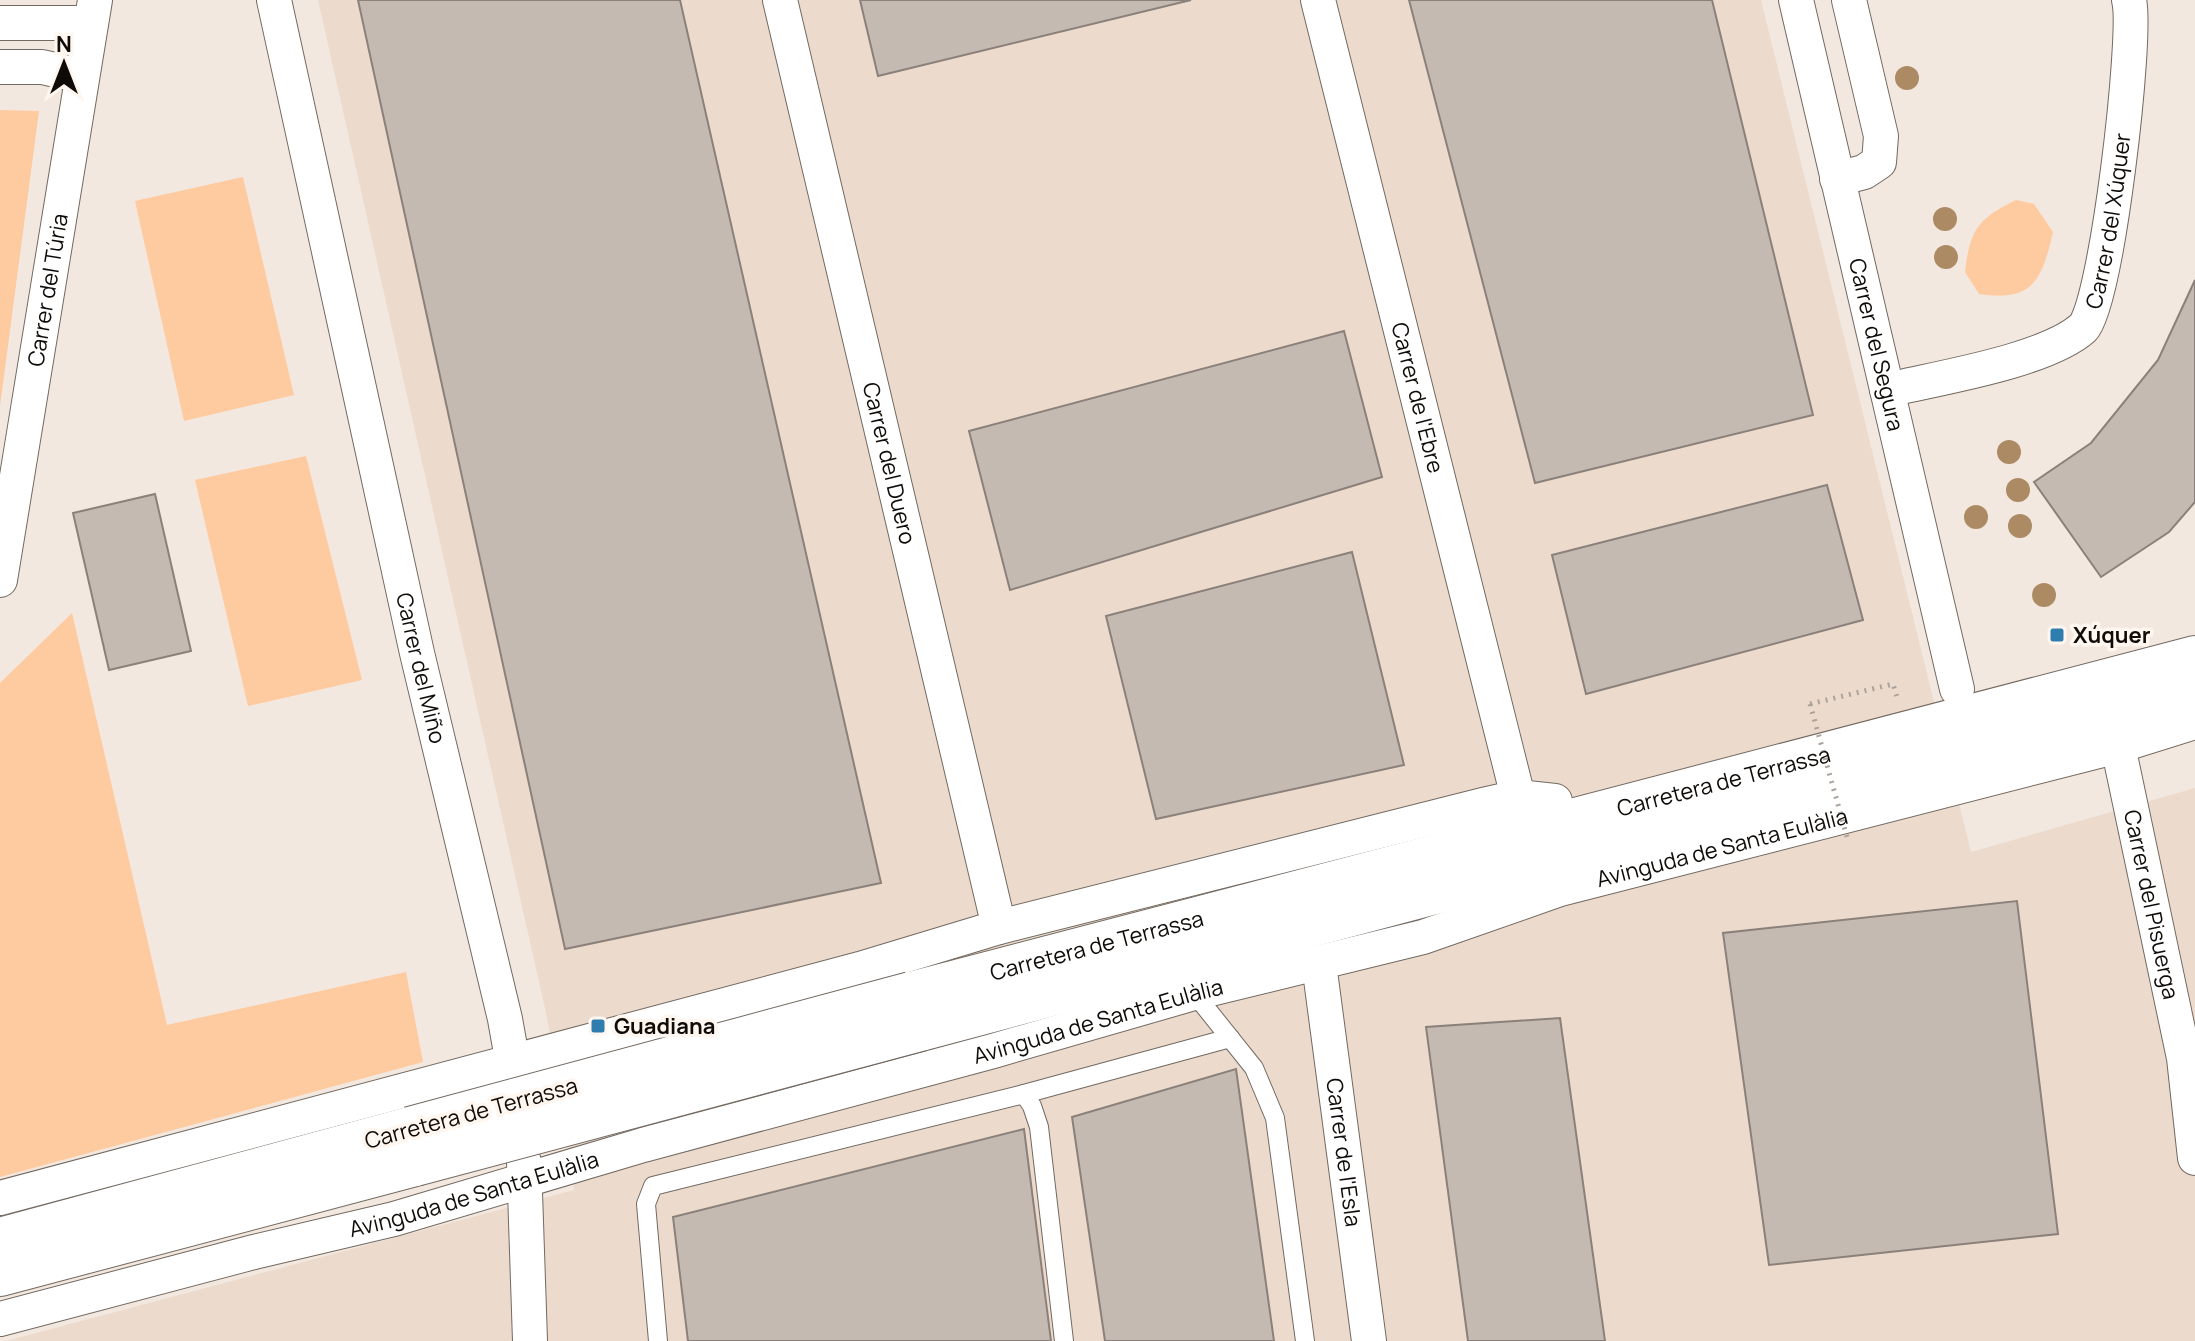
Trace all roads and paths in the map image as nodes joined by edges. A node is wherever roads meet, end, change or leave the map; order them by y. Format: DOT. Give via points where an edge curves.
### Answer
graph roads {
  1 [pos="274,0"];
  2 [pos="780,0"];
  3 [pos="1318,0"];
  4 [pos="1796,0"];
  5 [pos="1849,0"];
  6 [pos="2129,0"];
  7 [pos="93,11"];
  8 [pos="0,23"];
  9 [pos="0,67"];
  10 [pos="82,76"];
  11 [pos="1837,179"];
  12 [pos="1887,390"];
  13 [pos="1,564"];
  14 [pos="2195,627"];
  15 [pos="2195,658"];
  16 [pos="1893,684"];
  17 [pos="1957,689"];
  18 [pos="2195,689"];
  19 [pos="2195,722"];
  20 [pos="2118,746"];
  21 [pos="1536,799"];
  22 [pos="1847,837"];
  23 [pos="1436,857"];
  24 [pos="1560,889"];
  25 [pos="1336,917"];
  26 [pos="999,927"];
  27 [pos="1319,964"];
  28 [pos="1194,993"];
  29 [pos="915,1012"];
  30 [pos="1230,1038"];
  31 [pos="515,1061"];
  32 [pos="1024,1094"];
  33 [pos="413,1146"];
  34 [pos="2195,1158"];
  35 [pos="525,1181"];
  36 [pos="0,1198"];
  37 [pos="0,1240"];
  38 [pos="0,1274"];
  39 [pos="0,1319"];
  40 [pos="530,1341"];
  41 [pos="658,1341"];
  42 [pos="1064,1341"];
  43 [pos="1305,1341"];
  44 [pos="1369,1341"];
  1 -- 31 [label="street, Carrer del Miño" via="417,653"];
  2 -- 26 [label="street, Carrer del Duero"];
  3 -- 21 [label="street, Carrer de l'Ebre"];
  4 -- 11 [label="street, Carrer del Segura"];
  5 -- 11 [label="street" via="1881,136 1879,162"];
  6 -- 12 [label="street, Carrer del Xúquer" via="2129,69 2111,218 2103,273 2087,325 2066,342 2015,360"];
  7 -- 8 [label="street"];
  7 -- 10 [label="street, Carrer del Túria"];
  9 -- 10 [label="street" via="42,67"];
  10 -- 13 [label="street, Carrer del Túria"];
  11 -- 12 [label="street, Carrer del Segura"];
  12 -- 17 [label="street, Carrer del Segura"];
  14 -- 17 [label="main road"];
  15 -- 23 [label="main road, Carretera de Terrassa"];
  16 -- 22 [label="path, bridge" via="1810,704"];
  17 -- 21 [label="main road"];
  18 -- 25 [label="main road, Carretera de Terrassa"];
  19 -- 20 [label="street, Avinguda de Santa Eulàlia"];
  20 -- 24 [label="street, Avinguda de Santa Eulàlia"];
  20 -- 34 [label="street, Carrer del Pisuerga" via="2184,1058"];
  21 -- 23 [label="main road"];
  21 -- 26 [label="street"];
  23 -- 29 [label="main road, Carretera de Terrassa"];
  24 -- 25 [label="street, Carretera de Terrassa"];
  24 -- 27 [label="street, Avinguda de Santa Eulàlia" via="1448,929"];
  25 -- 29 [label="main road, Carretera de Terrassa"];
  26 -- 31 [label="street"];
  27 -- 28 [label="street, Avinguda de Santa Eulàlia"];
  27 -- 44 [label="street, Carrer de l'Esla"];
  28 -- 30 [label="lane"];
  28 -- 35 [label="street, Avinguda de Santa Eulàlia"];
  29 -- 33 [label="main road, Carretera de Terrassa, bridge"];
  30 -- 32 [label="lane"];
  30 -- 43 [label="lane" via="1254,1068 1275,1118"];
  31 -- 35 [label="street, Carrer del Miño"];
  31 -- 36 [label="street"];
  32 -- 41 [label="lane" via="653,1186 646,1204"];
  32 -- 42 [label="lane" via="1039,1127"];
  33 -- 37 [label="main road, Carretera de Terrassa"];
  33 -- 38 [label="main road, Carretera de Terrassa"];
  35 -- 39 [label="street, Avinguda de Santa Eulàlia"];
  35 -- 40 [label="street, Carrer del Miño"];
}
